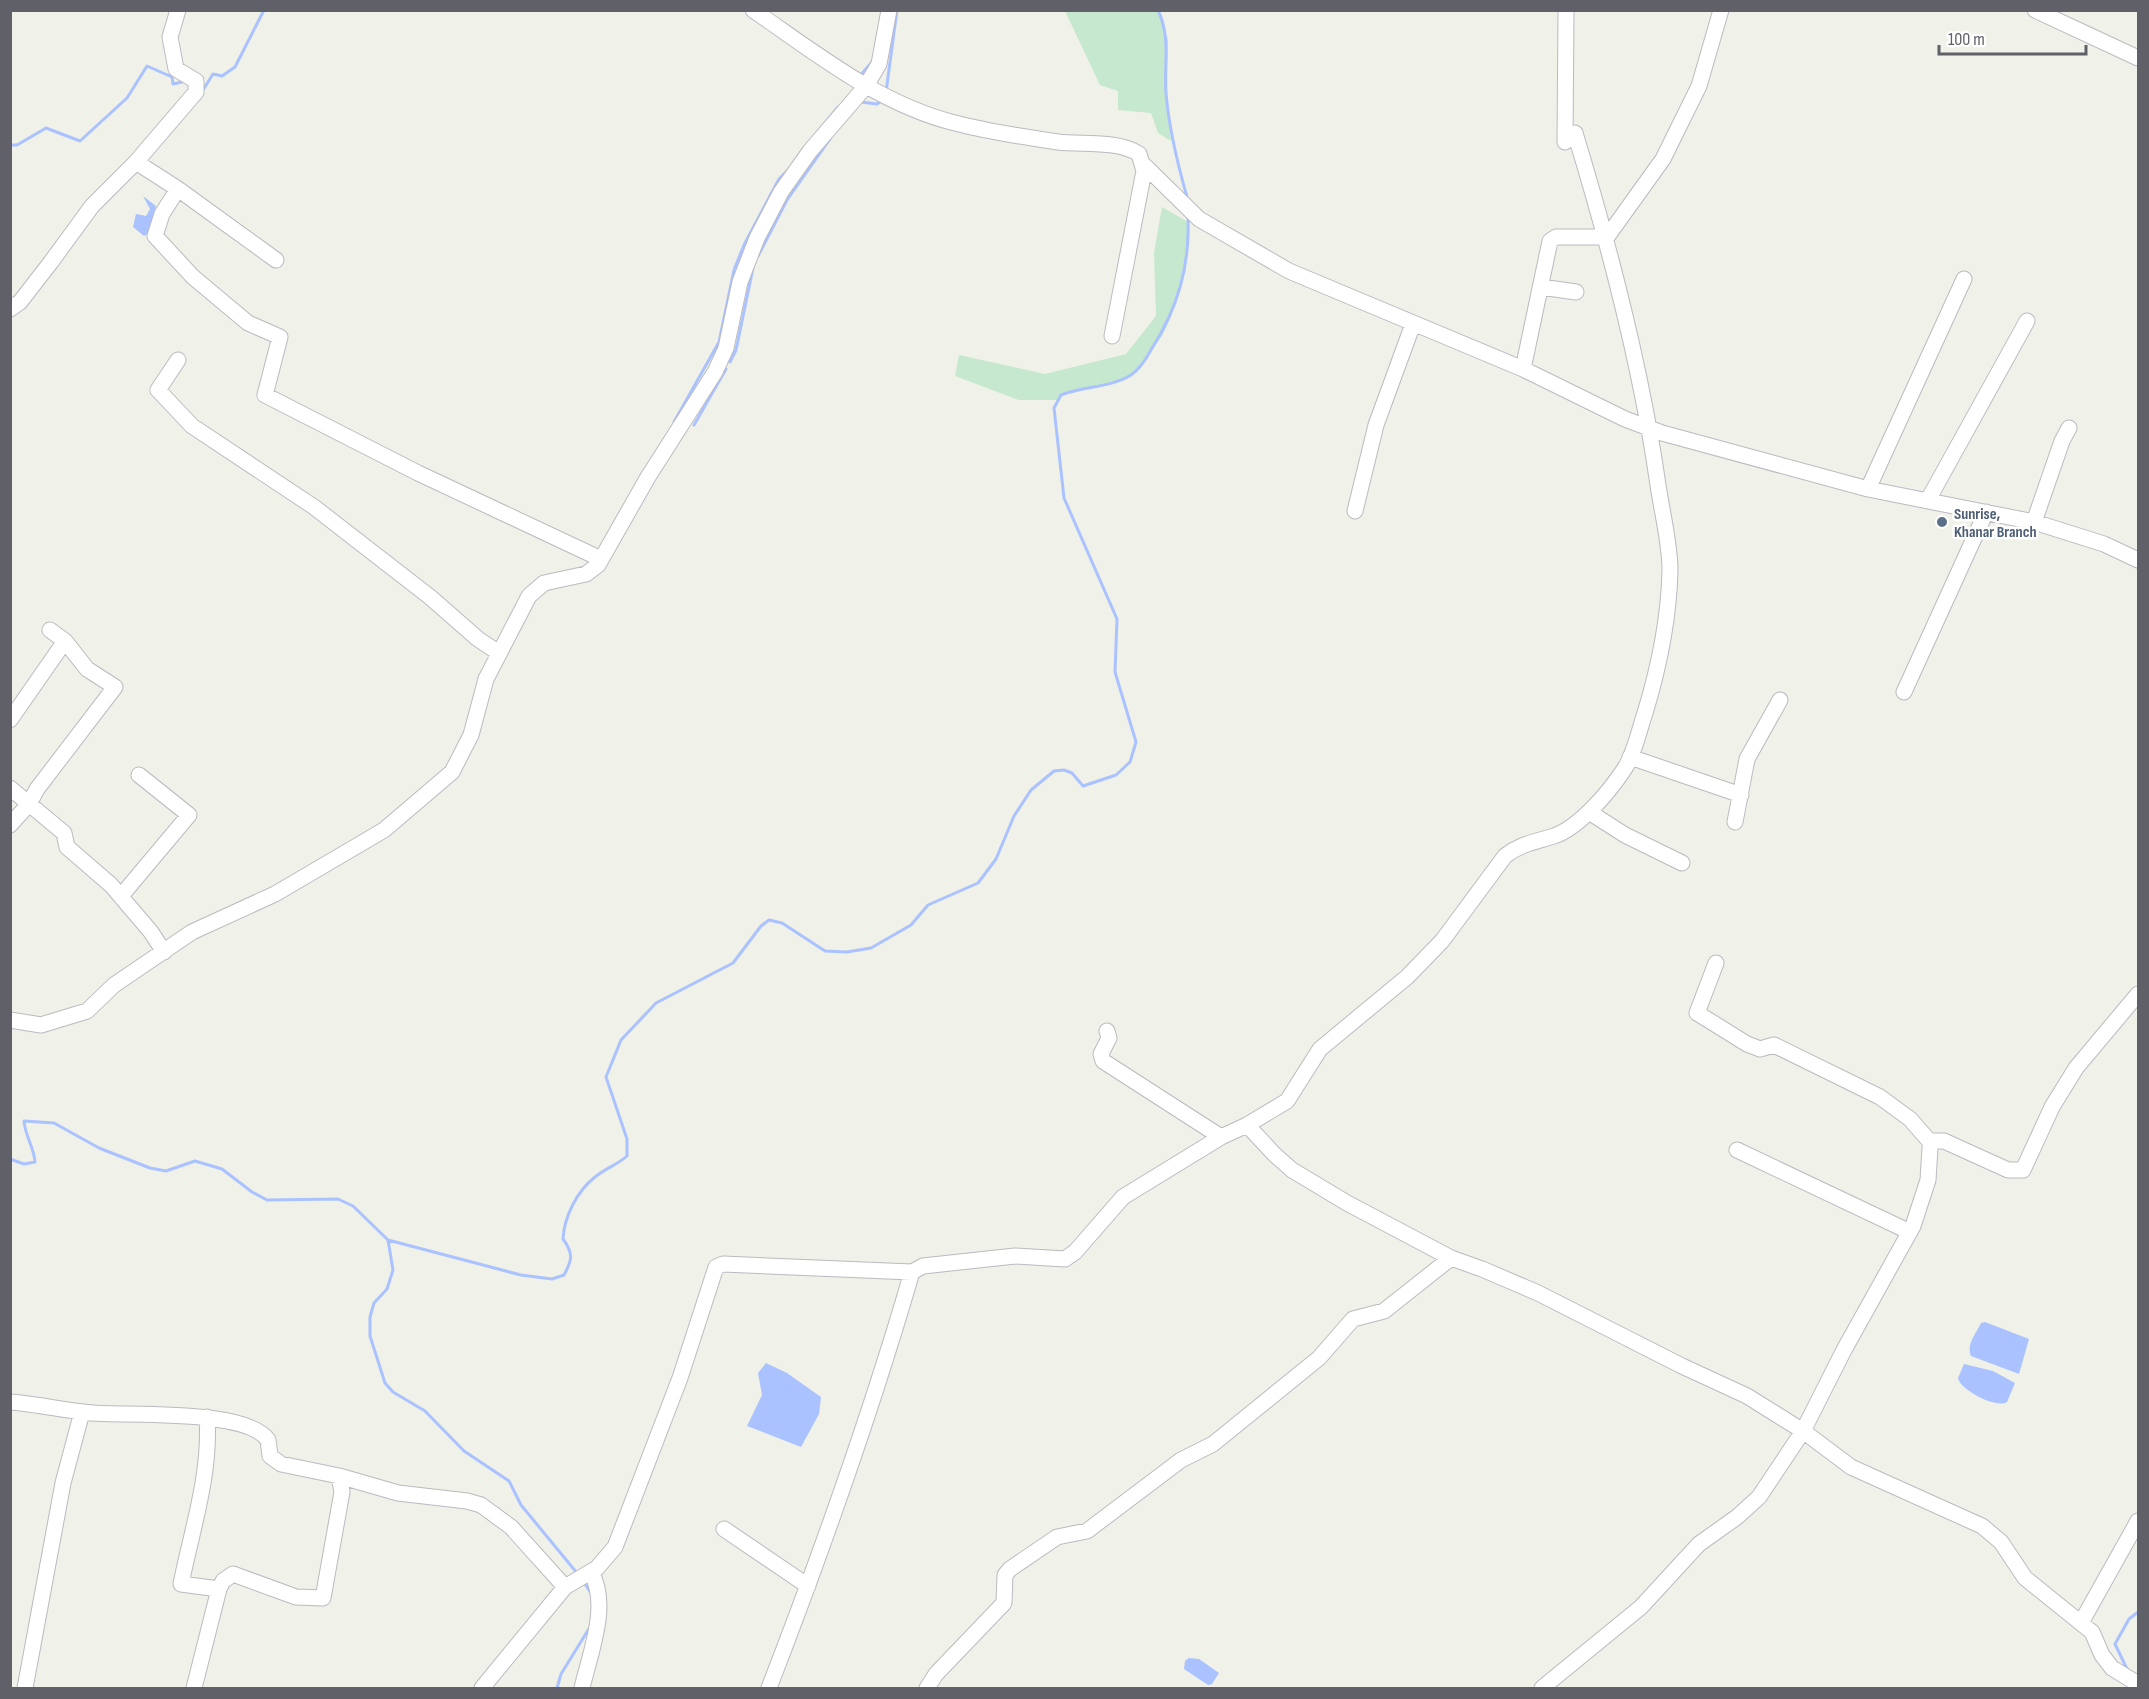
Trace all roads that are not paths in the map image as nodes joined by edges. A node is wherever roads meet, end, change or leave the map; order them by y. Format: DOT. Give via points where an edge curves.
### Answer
graph roads {
  1 [pos="178,10"];
  2 [pos="753,10"];
  3 [pos="889,10"];
  4 [pos="1566,10"];
  5 [pos="1721,10"];
  6 [pos="2035,10"];
  7 [pos="2139,58"];
  8 [pos="866,86"];
  9 [pos="136,162"];
  10 [pos="1144,165"];
  11 [pos="178,189"];
  12 [pos="1607,237"];
  13 [pos="276,260"];
  14 [pos="1964,279"];
  15 [pos="1541,287"];
  16 [pos="1576,292"];
  17 [pos="10,309"];
  18 [pos="2027,321"];
  19 [pos="1413,324"];
  20 [pos="1112,336"];
  21 [pos="178,360"];
  22 [pos="1523,369"];
  23 [pos="1648,428"];
  24 [pos="2069,428"];
  25 [pos="1868,489"];
  26 [pos="1928,500"];
  27 [pos="1354,511"];
  28 [pos="1986,512"];
  29 [pos="2034,522"];
  30 [pos="601,559"];
  31 [pos="2139,560"];
  32 [pos="50,630"];
  33 [pos="65,641"];
  34 [pos="500,653"];
  35 [pos="1904,692"];
  36 [pos="1780,700"];
  37 [pos="10,720"];
  38 [pos="1630,757"];
  39 [pos="139,775"];
  40 [pos="10,788"];
  41 [pos="1741,795"];
  42 [pos="29,804"];
  43 [pos="1588,812"];
  44 [pos="1735,822"];
  45 [pos="10,825"];
  46 [pos="1682,863"];
  47 [pos="121,896"];
  48 [pos="164,952"];
  49 [pos="1716,963"];
  50 [pos="2139,994"];
  51 [pos="10,1020"];
  52 [pos="1107,1031"];
  53 [pos="1248,1125"];
  54 [pos="1221,1137"];
  55 [pos="1931,1143"];
  56 [pos="1737,1150"];
  57 [pos="1910,1232"];
  58 [pos="1450,1258"];
  59 [pos="912,1272"];
  60 [pos="10,1402"];
  61 [pos="82,1412"];
  62 [pos="207,1417"];
  63 [pos="1803,1431"];
  64 [pos="339,1476"];
  65 [pos="2139,1521"];
  66 [pos="724,1529"];
  67 [pos="589,1573"];
  68 [pos="567,1585"];
  69 [pos="808,1586"];
  70 [pos="219,1589"];
  71 [pos="2082,1621"];
  72 [pos="2139,1684"];
  73 [pos="25,1689"];
  74 [pos="194,1689"];
  75 [pos="482,1689"];
  76 [pos="582,1689"];
  77 [pos="769,1689"];
  78 [pos="927,1689"];
  79 [pos="1542,1689"];
  1 -- 9 [label="street" via="170,37 176,69 196,81 197,89"];
  2 -- 8 [label="street"];
  3 -- 8 [label="street" via="879,64"];
  4 -- 12 [label="street" via="1565,142 1575,133"];
  5 -- 12 [label="street" via="1698,86 1668,149"];
  6 -- 7 [label="street"];
  8 -- 10 [label="street" via="884,99 925,115 996,133 1127,148 1139,154"];
  8 -- 30 [label="street" via="810,151 781,192 740,282 726,348 715,372"];
  9 -- 11 [label="street"];
  9 -- 17 [label="street" via="92,206 33,286"];
  10 -- 19 [label="street" via="1199,219 1289,271"];
  10 -- 20 [label="street"];
  11 -- 13 [label="street"];
  11 -- 30 [label="street" via="162,214 155,236 193,278 248,323 280,337 265,395"];
  12 -- 15 [label="street" via="1552,238"];
  12 -- 23 [label="street"];
  14 -- 25 [label="street"];
  15 -- 16 [label="street"];
  15 -- 22 [label="street"];
  18 -- 26 [label="street"];
  19 -- 22 [label="street"];
  19 -- 27 [label="street" via="1376,425"];
  21 -- 34 [label="street" via="158,390 192,426 314,507"];
  22 -- 23 [label="street"];
  23 -- 25 [label="street"];
  23 -- 38 [label="street" via="1670,568 1652,691"];
  24 -- 29 [label="street"];
  25 -- 26 [label="street"];
  26 -- 28 [label="street"];
  28 -- 29 [label="street"];
  28 -- 35 [label="street"];
  29 -- 31 [label="street" via="2104,544"];
  30 -- 34 [label="street" via="586,574 544,583 529,596"];
  32 -- 33 [label="street"];
  33 -- 37 [label="street"];
  33 -- 42 [label="street" via="87,669 115,687"];
  34 -- 48 [label="street" via="486,679 471,735 452,772 384,830 275,894 192,932"];
  36 -- 41 [label="street" via="1747,759"];
  38 -- 41 [label="street"];
  38 -- 43 [label="street"];
  39 -- 47 [label="street" via="189,815"];
  40 -- 42 [label="street"];
  41 -- 44 [label="street"];
  42 -- 45 [label="street"];
  42 -- 47 [label="street" via="64,833 68,847"];
  43 -- 46 [label="street"];
  43 -- 53 [label="street" via="1573,826 1504,856 1442,941 1407,977 1320,1049 1287,1101"];
  47 -- 48 [label="street"];
  48 -- 51 [label="street" via="78,1015 40,1024"];
  49 -- 55 [label="street" via="1697,1013 1747,1044 1760,1049 1774,1045 1880,1097 1910,1119"];
  50 -- 55 [label="street" via="2076,1068 2052,1107 2023,1170 2008,1170 1944,1141 1935,1139"];
  52 -- 54 [label="street" via="1109,1038 1101,1054 1103,1062"];
  53 -- 54 [label="street"];
  53 -- 58 [label="street" via="1293,1170"];
  54 -- 59 [label="street" via="1123,1197 1065,1259 1015,1256 923,1266"];
  55 -- 57 [label="street" via="1928,1180"];
  56 -- 57 [label="street"];
  57 -- 63 [label="street"];
  58 -- 63 [label="street" via="1538,1293 1747,1396"];
  58 -- 78 [label="street" via="1384,1311 1353,1319 1319,1358 1213,1444 1181,1460 1087,1531 1057,1537 1010,1569 1005,1575 1004,1603 936,1674"];
  59 -- 67 [label="street" via="723,1264 716,1267 680,1378 615,1547"];
  59 -- 69 [label="street" via="882,1376"];
  60 -- 61 [label="street"];
  61 -- 62 [label="street"];
  61 -- 73 [label="street" via="63,1483"];
  62 -- 64 [label="street" via="256,1429 268,1440 270,1456 277,1462"];
  62 -- 70 [label="street" via="207,1468 182,1584"];
  63 -- 71 [label="street" via="1851,1467 1982,1526 2001,1542 2025,1578"];
  63 -- 79 [label="street" via="1759,1497 1699,1544 1641,1607"];
  64 -- 68 [label="street" via="398,1492 481,1505 511,1527"];
  64 -- 70 [label="street" via="342,1492 323,1598 297,1598 233,1574"];
  65 -- 71 [label="street"];
  66 -- 69 [label="street"];
  67 -- 68 [label="street"];
  67 -- 76 [label="street" via="599,1590 599,1606"];
  68 -- 75 [label="street"];
  69 -- 77 [label="street"];
  70 -- 74 [label="street"];
  71 -- 72 [label="street" via="2112,1668"];
}
